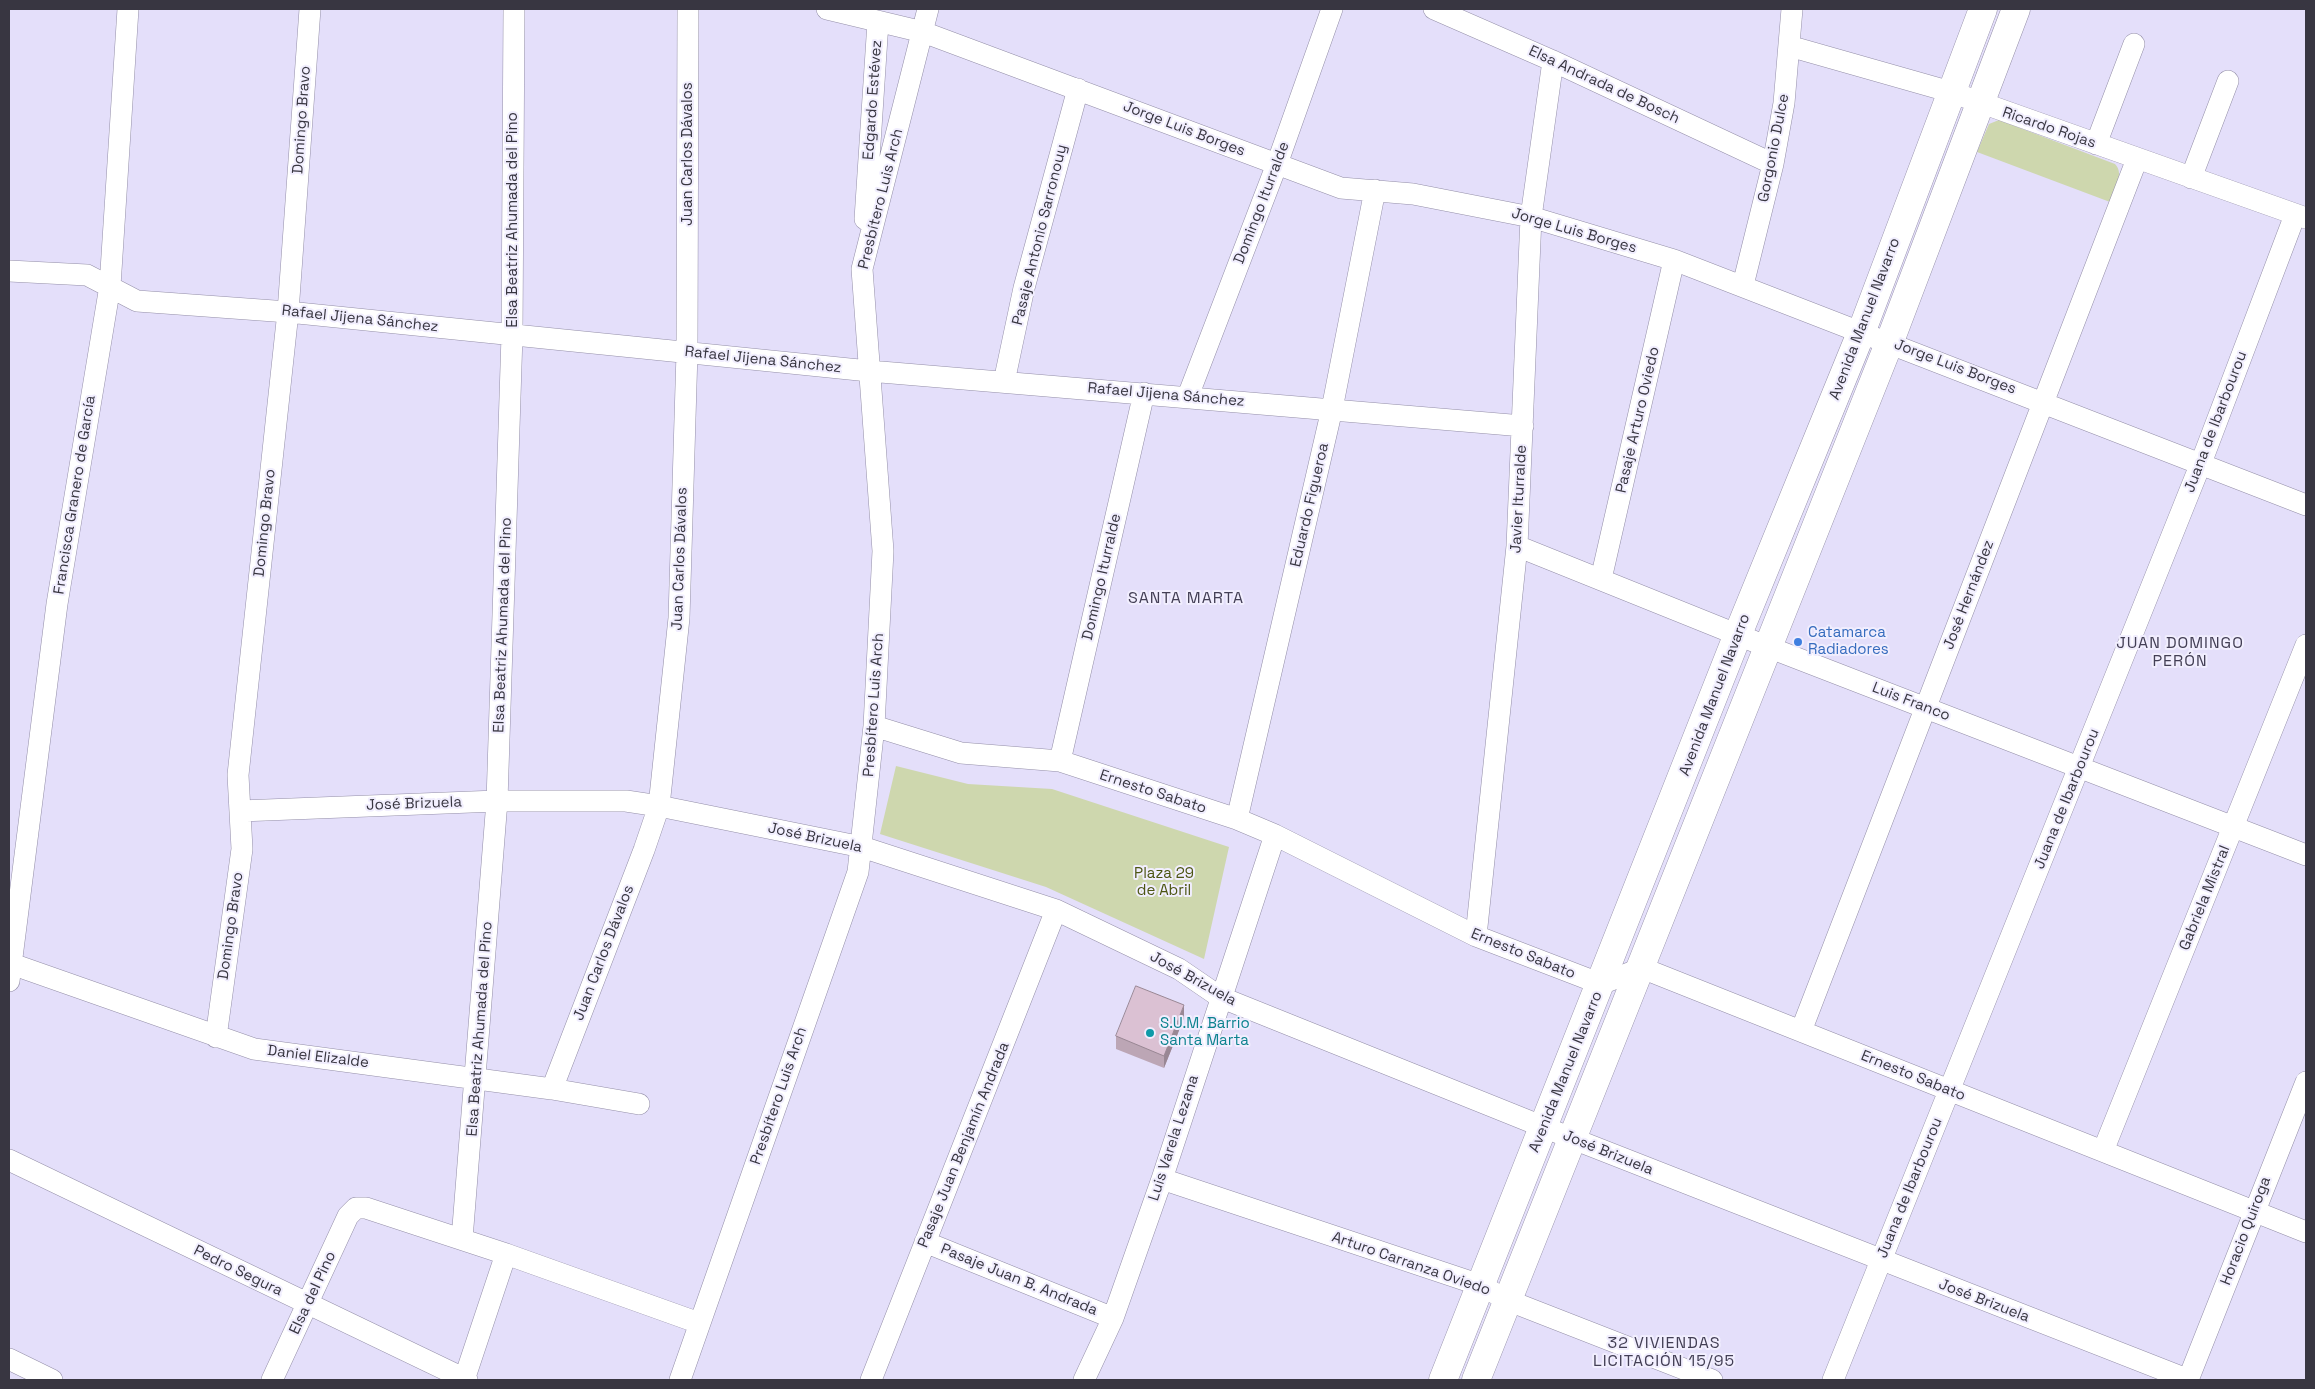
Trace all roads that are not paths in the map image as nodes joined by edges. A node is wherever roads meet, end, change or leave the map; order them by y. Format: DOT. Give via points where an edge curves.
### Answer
graph roads {
  1 [pos="128,9"];
  2 [pos="310,9"];
  3 [pos="514,9"];
  4 [pos="688,9"];
  5 [pos="826,9"];
  6 [pos="928,9"];
  7 [pos="1332,9"];
  8 [pos="1434,9"];
  9 [pos="1792,9"];
  10 [pos="1983,9"];
  11 [pos="2016,9"];
  12 [pos="852,12"];
  13 [pos="878,22"];
  14 [pos="923,32"];
  15 [pos="2134,44"];
  16 [pos="1789,46"];
  17 [pos="1552,61"];
  18 [pos="2228,81"];
  19 [pos="1078,89"];
  20 [pos="1951,92"];
  21 [pos="1980,103"];
  22 [pos="2096,144"];
  23 [pos="2136,159"];
  24 [pos="1277,164"];
  25 [pos="1773,164"];
  26 [pos="2191,178"];
  27 [pos="1375,190"];
  28 [pos="1531,216"];
  29 [pos="2301,217"];
  30 [pos="1674,260"];
  31 [pos="862,269"];
  32 [pos="9,271"];
  33 [pos="1743,285"];
  34 [pos="110,286"];
  35 [pos="288,312"];
  36 [pos="1861,333"];
  37 [pos="512,335"];
  38 [pos="1890,341"];
  39 [pos="687,352"];
  40 [pos="869,371"];
  41 [pos="1004,382"];
  42 [pos="1144,393"];
  43 [pos="1188,396"];
  44 [pos="2043,402"];
  45 [pos="1332,409"];
  46 [pos="1523,426"];
  47 [pos="2201,463"];
  48 [pos="2306,505"];
  49 [pos="1517,546"];
  50 [pos="1601,579"];
  51 [pos="1738,634"];
  52 [pos="2306,645"];
  53 [pos="1768,647"];
  54 [pos="1925,708"];
  55 [pos="874,726"];
  56 [pos="1060,762"];
  57 [pos="2080,767"];
  58 [pos="497,801"];
  59 [pos="658,806"];
  60 [pos="240,811"];
  61 [pos="1237,819"];
  62 [pos="2233,827"];
  63 [pos="1275,835"];
  64 [pos="862,847"];
  65 [pos="2306,855"];
  66 [pos="1056,910"];
  67 [pos="1476,936"];
  68 [pos="1642,968"];
  69 [pos="10,970"];
  70 [pos="1601,984"];
  71 [pos="1220,997"];
  72 [pos="1801,1031"];
  73 [pos="216,1036"];
  74 [pos="477,1078"];
  75 [pos="2306,1082"];
  76 [pos="552,1089"];
  77 [pos="1950,1091"];
  78 [pos="639,1104"];
  79 [pos="1543,1126"];
  80 [pos="1571,1138"];
  81 [pos="2103,1151"];
  82 [pos="9,1160"];
  83 [pos="1162,1179"];
  84 [pos="2254,1211"];
  85 [pos="2306,1232"];
  86 [pos="462,1239"];
  87 [pos="925,1242"];
  88 [pos="506,1254"];
  89 [pos="1880,1260"];
  90 [pos="1480,1285"];
  91 [pos="1507,1300"];
  92 [pos="308,1306"];
  93 [pos="1113,1318"];
  94 [pos="699,1323"];
  95 [pos="9,1359"];
  96 [pos="52,1380"];
  97 [pos="272,1380"];
  98 [pos="465,1380"];
  99 [pos="680,1380"];
  100 [pos="871,1380"];
  101 [pos="1084,1380"];
  102 [pos="1443,1380"];
  103 [pos="1476,1380"];
  104 [pos="1712,1380"];
  105 [pos="1833,1380"];
  106 [pos="2188,1380"];
  1 -- 34 [label="street, Francisca Granero de García"];
  2 -- 35 [label="street, Domingo Bravo"];
  3 -- 37 [label="street, Elsa Beatriz Ahumada del Pino"];
  4 -- 39 [label="street, Juan Carlos Dávalos"];
  5 -- 12 [label="street, Jorge Luis Borges"];
  6 -- 14 [label="street, Presbítero Luis Arch"];
  7 -- 24 [label="street, Domingo Iturralde"];
  8 -- 17 [label="street, Elsa Andrada de Bosch"];
  9 -- 16 [label="street, Gorgonio Dulce"];
  10 -- 20 [label="main road, Avenida Manuel Navarro"];
  11 -- 21 [label="main road, Avenida Manuel Navarro"];
  12 -- 13 [label="street, Jorge Luis Borges"];
  13 -- 14 [label="street, Jorge Luis Borges"];
  13 -- 31 [label="street, Edgardo Estévez"];
  14 -- 19 [label="street, Jorge Luis Borges"];
  14 -- 31 [label="street, Presbítero Luis Arch"];
  15 -- 22 [label="street"];
  16 -- 20 [label="street, Ricardo Rojas"];
  16 -- 25 [label="street, Gorgonio Dulce" via="1784,103"];
  17 -- 25 [label="street, Elsa Andrada de Bosch"];
  17 -- 28 [label="street, Javier Iturralde"];
  18 -- 26 [label="street"];
  19 -- 24 [label="street, Jorge Luis Borges"];
  19 -- 41 [label="street, Pasaje Antonio Sarronouy" via="1024,288"];
  20 -- 21 [label="street, Ricardo Rojas"];
  20 -- 36 [label="main road, Avenida Manuel Navarro"];
  21 -- 22 [label="street, Ricardo Rojas"];
  21 -- 38 [label="main road, Avenida Manuel Navarro"];
  22 -- 23 [label="street, Ricardo Rojas"];
  23 -- 26 [label="street, Ricardo Rojas"];
  23 -- 44 [label="street, José Hernández"];
  24 -- 27 [label="street, Jorge Luis Borges" via="1341,188"];
  24 -- 43 [label="street, Domingo Iturralde"];
  25 -- 33 [label="street, Gorgonio Dulce"];
  26 -- 29 [label="street, Ricardo Rojas"];
  27 -- 28 [label="street, Jorge Luis Borges"];
  27 -- 45 [label="street, Eduardo Figueroa"];
  28 -- 30 [label="street, Jorge Luis Borges"];
  28 -- 46 [label="street, Javier Iturralde"];
  29 -- 47 [label="street, Juana de Ibarbourou"];
  30 -- 33 [label="street, Jorge Luis Borges"];
  30 -- 50 [label="street, Pasaje Arturo Oviedo"];
  31 -- 40 [label="street, Presbítero Luis Arch"];
  32 -- 34 [label="street, Rafael Jijena Sánchez" via="87,275"];
  33 -- 36 [label="street, Jorge Luis Borges"];
  34 -- 35 [label="street, Rafael Jijena Sánchez" via="137,301"];
  34 -- 69 [label="street, Francisca Granero de García" via="57,604"];
  35 -- 37 [label="street, Rafael Jijena Sánchez"];
  35 -- 60 [label="street, Domingo Bravo" via="238,775"];
  36 -- 38 [label="street, Jorge Luis Borges"];
  36 -- 51 [label="main road, Avenida Manuel Navarro"];
  37 -- 39 [label="street, Rafael Jijena Sánchez"];
  37 -- 58 [label="street, Elsa Beatriz Ahumada del Pino"];
  38 -- 44 [label="street, Jorge Luis Borges"];
  38 -- 53 [label="main road, Avenida Manuel Navarro"];
  39 -- 40 [label="street, Rafael Jijena Sánchez"];
  39 -- 59 [label="street, Juan Carlos Dávalos" via="679,618"];
  40 -- 41 [label="street, Rafael Jijena Sánchez"];
  40 -- 55 [label="street, Presbítero Luis Arch" via="883,551"];
  41 -- 42 [label="street, Rafael Jijena Sánchez"];
  42 -- 43 [label="street, Rafael Jijena Sánchez"];
  42 -- 56 [label="street, Domingo Iturralde"];
  43 -- 45 [label="street, Rafael Jijena Sánchez"];
  44 -- 47 [label="street, Jorge Luis Borges"];
  44 -- 54 [label="street, José Hernández"];
  45 -- 46 [label="street, Rafael Jijena Sánchez"];
  45 -- 61 [label="street, Eduardo Figueroa"];
  46 -- 49 [label="street, Javier Iturralde"];
  47 -- 48 [label="street, Jorge Luis Borges"];
  47 -- 57 [label="street, Juana de Ibarbourou"];
  49 -- 50 [label="street, Luis Franco"];
  49 -- 67 [label="street, Javier Iturralde"];
  50 -- 51 [label="street, Luis Franco"];
  51 -- 53 [label="street, Luis Franco"];
  51 -- 70 [label="main road, Avenida Manuel Navarro"];
  52 -- 62 [label="street, Gabriela Mistral"];
  53 -- 54 [label="street, Luis Franco"];
  53 -- 68 [label="main road, Avenida Manuel Navarro"];
  54 -- 57 [label="street, Luis Franco"];
  54 -- 72 [label="street, José Hernández"];
  55 -- 56 [label="street, Ernesto Sabato" via="961,753"];
  55 -- 64 [label="street, Presbítero Luis Arch"];
  56 -- 61 [label="street, Ernesto Sabato"];
  57 -- 62 [label="street, Luis Franco"];
  57 -- 77 [label="street, Juana de Ibarbourou"];
  58 -- 59 [label="street, José Brizuela" via="626,801"];
  58 -- 60 [label="street, José Brizuela"];
  58 -- 74 [label="street, Elsa Beatriz Ahumada del Pino"];
  59 -- 64 [label="street, José Brizuela"];
  59 -- 76 [label="street, Juan Carlos Dávalos"];
  60 -- 73 [label="street, Domingo Bravo" via="242,849"];
  61 -- 63 [label="street, Ernesto Sabato"];
  62 -- 65 [label="street, Luis Franco"];
  62 -- 81 [label="street, Gabriela Mistral"];
  63 -- 67 [label="street, Ernesto Sabato"];
  63 -- 71 [label="street, Luis Varela Lezana"];
  64 -- 66 [label="street, José Brizuela"];
  64 -- 94 [label="street, Presbítero Luis Arch" via="858,872"];
  66 -- 71 [label="street, José Brizuela" via="1179,969"];
  66 -- 87 [label="street, Pasaje Juan Benjamín Andrada"];
  67 -- 70 [label="street, Ernesto Sabato"];
  68 -- 70 [label="street"];
  68 -- 72 [label="street, Ernesto Sabato"];
  68 -- 80 [label="main road, Avenida Manuel Navarro"];
  69 -- 73 [label="street, Daniel Elizalde"];
  70 -- 79 [label="main road, Avenida Manuel Navarro"];
  71 -- 79 [label="street, José Brizuela"];
  71 -- 83 [label="street, Luis Varela Lezana"];
  72 -- 77 [label="street, Ernesto Sabato"];
  73 -- 74 [label="street, Daniel Elizalde" via="254,1049"];
  74 -- 76 [label="street, Daniel Elizalde"];
  74 -- 86 [label="street, Elsa Beatriz Ahumada del Pino"];
  75 -- 84 [label="street, Horacio Quiroga"];
  76 -- 78 [label="street, Daniel Elizalde"];
  77 -- 81 [label="street, Ernesto Sabato"];
  77 -- 89 [label="street, Juana de Ibarbourou"];
  79 -- 80 [label="street, José Brizuela"];
  79 -- 90 [label="main road, Avenida Manuel Navarro"];
  80 -- 89 [label="street, José Brizuela"];
  80 -- 91 [label="main road, Avenida Manuel Navarro"];
  81 -- 84 [label="street, Ernesto Sabato"];
  82 -- 92 [label="street, Pedro Segura"];
  83 -- 90 [label="street, Arturo Carranza Oviedo"];
  83 -- 93 [label="street, Luis Varela Lezana"];
  84 -- 85 [label="street, Ernesto Sabato"];
  84 -- 106 [label="street, Horacio Quiroga"];
  86 -- 88 [label="street"];
  86 -- 92 [label="street, Elsa del Pino" via="366,1208 356,1208 348,1216"];
  87 -- 93 [label="street, Pasaje Juan B. Andrada"];
  87 -- 100 [label="street, Pasaje Juan Benjamín Andrada"];
  88 -- 94 [label="street"];
  88 -- 98 [label="street"];
  89 -- 105 [label="street, Juana de Ibarbourou"];
  89 -- 106 [label="street, José Brizuela"];
  90 -- 91 [label="street, Arturo Carranza Oviedo"];
  90 -- 102 [label="main road, Avenida Manuel Navarro"];
  91 -- 103 [label="main road, Avenida Manuel Navarro"];
  91 -- 104 [label="street, Arturo Carranza Oviedo"];
  92 -- 97 [label="street, Elsa del Pino"];
  92 -- 98 [label="street, Pedro Segura"];
  93 -- 101 [label="street, Luis Varela Lezana"];
  94 -- 99 [label="street, Presbítero Luis Arch"];
  95 -- 96 [label="street"];
}
